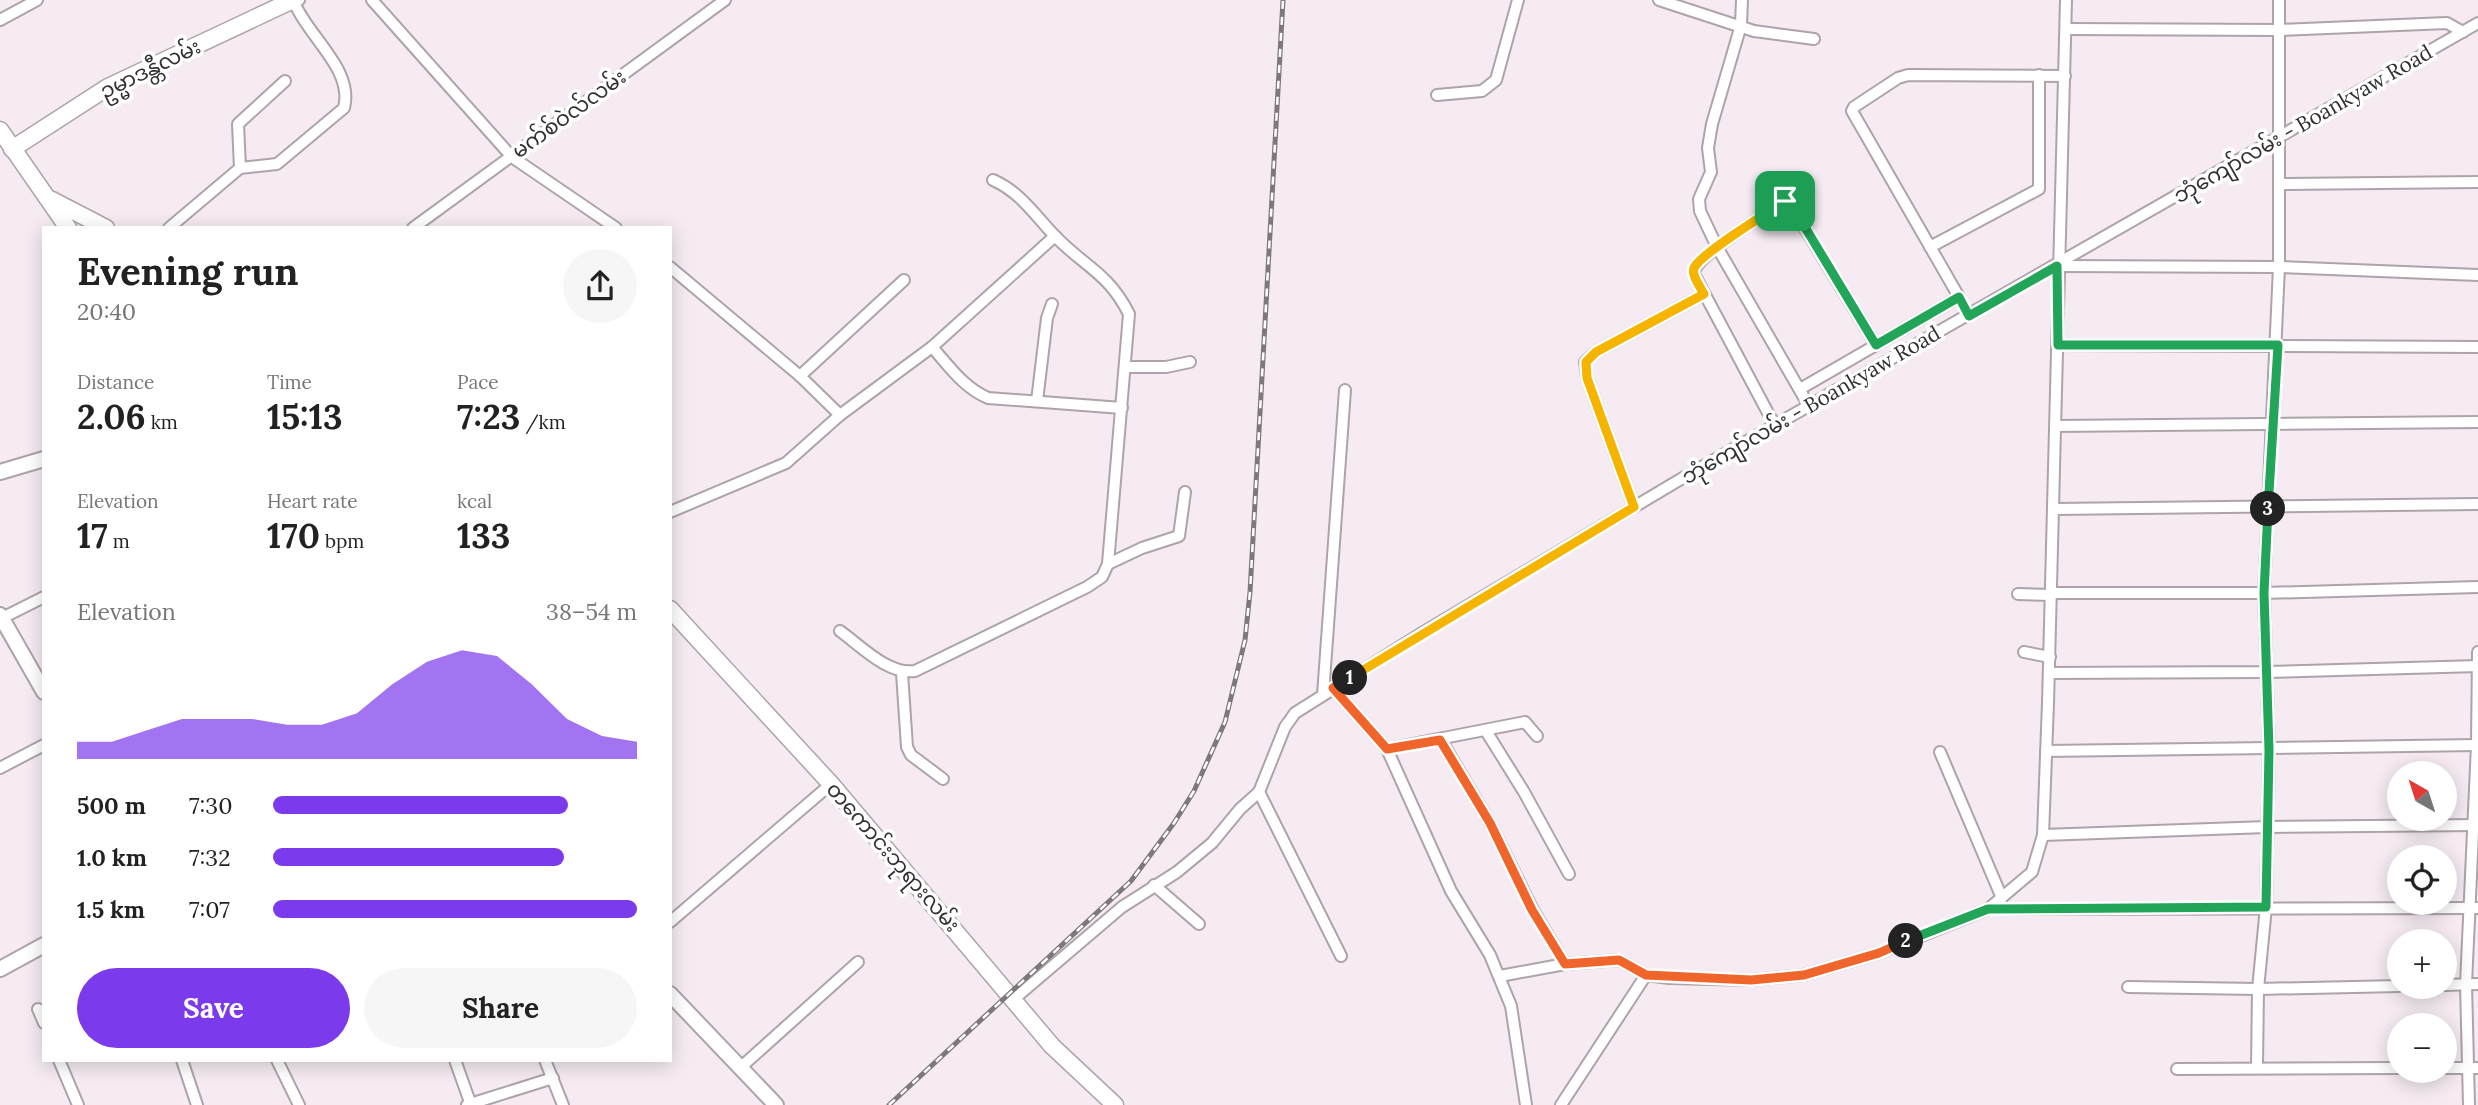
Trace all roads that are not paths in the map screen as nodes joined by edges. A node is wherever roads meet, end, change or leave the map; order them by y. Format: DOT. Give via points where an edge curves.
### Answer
graph roads {
  1 [pos="37,0"];
  2 [pos="372,0"];
  3 [pos="725,0"];
  4 [pos="1518,0"];
  5 [pos="1658,0"];
  6 [pos="1742,0"];
  7 [pos="2066,0"];
  8 [pos="2279,0"];
  9 [pos="295,1"];
  10 [pos="0,20"];
  11 [pos="2478,23"];
  12 [pos="1741,25"];
  13 [pos="2066,29"];
  14 [pos="2279,30"];
  15 [pos="2463,32"];
  16 [pos="1814,39"];
  17 [pos="2039,75"];
  18 [pos="2066,76"];
  19 [pos="285,80"];
  20 [pos="1437,95"];
  21 [pos="0,130"];
  22 [pos="2278,136"];
  23 [pos="6,153"];
  24 [pos="512,157"];
  25 [pos="240,168"];
  26 [pos="993,180"];
  27 [pos="2478,182"];
  28 [pos="2281,184"];
  29 [pos="2061,188"];
  30 [pos="2039,189"];
  31 [pos="48,198"];
  32 [pos="67,226"];
  33 [pos="102,226"];
  34 [pos="171,226"];
  35 [pos="416,226"];
  36 [pos="613,226"];
  37 [pos="1055,236"];
  38 [pos="1717,247"];
  39 [pos="1930,247"];
  40 [pos="2057,266"];
  41 [pos="2279,267"];
  42 [pos="672,269"];
  43 [pos="2478,275"];
  44 [pos="904,280"];
  45 [pos="1704,294"];
  46 [pos="1959,297"];
  47 [pos="1052,304"];
  48 [pos="1969,316"];
  49 [pos="1876,345"];
  50 [pos="2058,345"];
  51 [pos="2278,345"];
  52 [pos="932,346"];
  53 [pos="2478,347"];
  54 [pos="1191,362"];
  55 [pos="1125,368"];
  56 [pos="800,376"];
  57 [pos="1800,389"];
  58 [pos="1345,390"];
  59 [pos="1037,401"];
  60 [pos="1809,406"];
  61 [pos="1122,408"];
  62 [pos="841,415"];
  63 [pos="2478,422"];
  64 [pos="2271,424"];
  65 [pos="1774,426"];
  66 [pos="2056,426"];
  67 [pos="42,460"];
  68 [pos="0,472"];
  69 [pos="1185,492"];
  70 [pos="2478,504"];
  71 [pos="2268,506"];
  72 [pos="1634,507"];
  73 [pos="2055,509"];
  74 [pos="672,511"];
  75 [pos="1108,564"];
  76 [pos="2478,587"];
  77 [pos="2264,593"];
  78 [pos="2018,594"];
  79 [pos="2051,594"];
  80 [pos="42,598"];
  81 [pos="672,611"];
  82 [pos="1,617"];
  83 [pos="840,631"];
  84 [pos="2024,652"];
  85 [pos="2478,652"];
  86 [pos="2050,657"];
  87 [pos="2478,666"];
  88 [pos="2267,672"];
  89 [pos="902,673"];
  90 [pos="2049,673"];
  91 [pos="1333,688"];
  92 [pos="42,689"];
  93 [pos="1323,695"];
  94 [pos="1486,731"];
  95 [pos="1536,736"];
  96 [pos="1440,740"];
  97 [pos="2478,745"];
  98 [pos="42,746"];
  99 [pos="1387,749"];
  100 [pos="2269,750"];
  101 [pos="2046,751"];
  102 [pos="1940,752"];
  103 [pos="0,768"];
  104 [pos="943,779"];
  105 [pos="831,784"];
  106 [pos="1259,792"];
  107 [pos="2476,825"];
  108 [pos="2267,827"];
  109 [pos="2043,835"];
  110 [pos="1569,874"];
  111 [pos="1154,885"];
  112 [pos="2002,898"];
  113 [pos="2266,907"];
  114 [pos="2473,908"];
  115 [pos="1988,909"];
  116 [pos="672,920"];
  117 [pos="1199,924"];
  118 [pos="42,945"];
  119 [pos="1341,957"];
  120 [pos="858,962"];
  121 [pos="1565,964"];
  122 [pos="0,970"];
  123 [pos="1646,975"];
  124 [pos="1500,976"];
  125 [pos="2457,984"];
  126 [pos="2466,984"];
  127 [pos="2478,985"];
  128 [pos="2387,986"];
  129 [pos="2128,987"];
  130 [pos="2258,989"];
  131 [pos="672,996"];
  132 [pos="1014,999"];
  133 [pos="38,1009"];
  134 [pos="42,1018"];
  135 [pos="60,1062"];
  136 [pos="183,1062"];
  137 [pos="278,1062"];
  138 [pos="456,1062"];
  139 [pos="546,1062"];
  140 [pos="2257,1066"];
  141 [pos="740,1068"];
  142 [pos="2387,1068"];
  143 [pos="2473,1068"];
  144 [pos="2177,1069"];
  145 [pos="553,1078"];
  146 [pos="470,1104"];
  147 [pos="78,1105"];
  148 [pos="197,1105"];
  149 [pos="299,1105"];
  150 [pos="563,1105"];
  151 [pos="776,1105"];
  152 [pos="1115,1105"];
  153 [pos="1525,1105"];
  154 [pos="1561,1105"];
  155 [pos="2469,1105"];
  1 -- 10 [label="street"];
  2 -- 24 [label="street"];
  3 -- 24 [label="street, မက်စ်ဝဲလ်လမ်း"];
  4 -- 20 [label="street" via="1496,80 1482,91"];
  5 -- 12 [label="street"];
  6 -- 12 [label="street"];
  7 -- 13 [label="street"];
  8 -- 14 [label="street"];
  9 -- 23 [label="main road, ဥမ္မာဒန္တီလမ်း" via="108,87"];
  9 -- 25 [label="street" via="300,17 344,78 348,95 344,108 277,164"];
  11 -- 15 [label="street, ဘုံကျော်လမ်း - Boankyaw Road"];
  12 -- 16 [label="street"];
  12 -- 38 [label="street" via="1712,124 1711,172 1699,199"];
  13 -- 14 [label="street"];
  13 -- 18 [label="street"];
  14 -- 15 [label="street" via="2447,23"];
  14 -- 22 [label="street"];
  15 -- 22 [label="street, ဘုံကျော်လမ်း - Boankyaw Road"];
  17 -- 18 [label="street"];
  17 -- 30 [label="street"];
  17 -- 39 [label="street" via="1908,75 1853,109"];
  18 -- 29 [label="street"];
  19 -- 25 [label="street" via="238,124"];
  21 -- 23 [label="main road"];
  22 -- 28 [label="street"];
  22 -- 40 [label="street, ဘုံကျော်လမ်း - Boankyaw Road"];
  23 -- 31 [label="main road"];
  24 -- 35 [label="street, မက်စ်ဝဲလ်လမ်း"];
  24 -- 36 [label="street"];
  25 -- 34 [label="street"];
  26 -- 37 [label="street" via="1014,191"];
  27 -- 28 [label="street"];
  28 -- 41 [label="street"];
  29 -- 30 [label="street"];
  29 -- 40 [label="street"];
  30 -- 39 [label="street"];
  31 -- 32 [label="main road"];
  31 -- 33 [label="main road"];
  37 -- 52 [label="street"];
  37 -- 55 [label="street" via="1104,275 1120,295 1129,314"];
  38 -- 45 [label="street" via="1694,269"];
  38 -- 49 [label="street" via="1789,202"];
  38 -- 57 [label="street"];
  39 -- 46 [label="street"];
  40 -- 41 [label="street"];
  40 -- 48 [label="street, ဘုံကျော်လမ်း - Boankyaw Road"];
  40 -- 50 [label="street"];
  41 -- 43 [label="street"];
  41 -- 51 [label="street"];
  42 -- 56 [label="street"];
  44 -- 56 [label="street"];
  45 -- 65 [label="street"];
  45 -- 72 [label="street" via="1596,352 1586,362 1587,378"];
  46 -- 48 [label="street"];
  46 -- 49 [label="street"];
  47 -- 59 [label="street" via="1046,318"];
  48 -- 60 [label="street, ဘုံကျော်လမ်း - Boankyaw Road"];
  49 -- 57 [label="street"];
  50 -- 51 [label="street"];
  50 -- 66 [label="street"];
  51 -- 53 [label="street"];
  51 -- 64 [label="street"];
  52 -- 59 [label="street" via="976,393"];
  52 -- 62 [label="street"];
  54 -- 55 [label="street"];
  55 -- 61 [label="street"];
  56 -- 62 [label="street"];
  57 -- 60 [label="street"];
  58 -- 93 [label="street"];
  59 -- 61 [label="street"];
  60 -- 65 [label="street, ဘုံကျော်လမ်း - Boankyaw Road"];
  61 -- 75 [label="street"];
  62 -- 74 [label="street" via="777,467"];
  63 -- 64 [label="street"];
  64 -- 66 [label="street"];
  64 -- 71 [label="street"];
  65 -- 72 [label="street, ဘုံကျော်လမ်း - Boankyaw Road"];
  66 -- 73 [label="street"];
  67 -- 68 [label="street"];
  69 -- 75 [label="street" via="1179,536"];
  70 -- 71 [label="street"];
  71 -- 73 [label="street"];
  71 -- 77 [label="street"];
  72 -- 91 [label="street, ဘုံကျော်လမ်း - Boankyaw Road"];
  73 -- 79 [label="street"];
  75 -- 89 [label="street" via="1102,578 1087,587 926,667"];
  76 -- 77 [label="street"];
  77 -- 79 [label="street"];
  77 -- 88 [label="street"];
  78 -- 79 [label="street"];
  79 -- 86 [label="street"];
  80 -- 82 [label="street"];
  81 -- 105 [label="main road, တကောင်းဘုရားလမ်း"];
  82 -- 92 [label="street"];
  83 -- 89 [label="street"];
  84 -- 86 [label="street"];
  85 -- 87 [label="street"];
  86 -- 90 [label="street"];
  87 -- 88 [label="street"];
  87 -- 97 [label="street"];
  88 -- 90 [label="street"];
  88 -- 100 [label="street"];
  89 -- 104 [label="street" via="907,747"];
  90 -- 101 [label="street"];
  91 -- 93 [label="street, ဘုံကျော်လမ်း - Boankyaw Road"];
  91 -- 99 [label="street"];
  93 -- 106 [label="street, ဘုံကျော်လမ်း - Boankyaw Road" via="1295,713 1285,727"];
  94 -- 95 [label="street" via="1525,722"];
  94 -- 96 [label="street"];
  94 -- 110 [label="street"];
  96 -- 99 [label="street"];
  96 -- 121 [label="street"];
  97 -- 100 [label="street"];
  97 -- 107 [label="street"];
  98 -- 103 [label="street"];
  99 -- 124 [label="street" via="1451,891"];
  100 -- 101 [label="street"];
  100 -- 108 [label="street"];
  101 -- 109 [label="street"];
  102 -- 112 [label="street"];
  105 -- 116 [label="street"];
  105 -- 132 [label="main road, တကောင်းဘုရားလမ်း"];
  106 -- 111 [label="street" via="1196,858"];
  106 -- 119 [label="street"];
  107 -- 108 [label="street"];
  107 -- 114 [label="street"];
  108 -- 109 [label="street"];
  108 -- 113 [label="street"];
  109 -- 112 [label="street" via="2032,872"];
  111 -- 117 [label="street"];
  111 -- 132 [label="street" via="1093,930"];
  112 -- 115 [label="street"];
  113 -- 114 [label="street"];
  113 -- 115 [label="street"];
  113 -- 130 [label="street"];
  114 -- 126 [label="street"];
  115 -- 123 [label="street" via="1879,953 1804,975 1751,980"];
  118 -- 122 [label="street"];
  120 -- 141 [label="street"];
  121 -- 123 [label="street" via="1619,960"];
  121 -- 124 [label="street"];
  123 -- 154 [label="street"];
  124 -- 153 [label="street" via="1511,1006"];
  125 -- 126 [label="street"];
  126 -- 127 [label="street"];
  126 -- 143 [label="street"];
  128 -- 130 [label="street"];
  129 -- 130 [label="street"];
  130 -- 140 [label="street"];
  131 -- 141 [label="street"];
  132 -- 152 [label="main road, တကောင်းဘုရားလမ်း" via="1052,1046"];
  133 -- 134 [label="street"];
  135 -- 147 [label="street"];
  136 -- 148 [label="street"];
  137 -- 149 [label="street"];
  138 -- 146 [label="street"];
  139 -- 145 [label="street"];
  140 -- 142 [label="street"];
  140 -- 144 [label="street"];
  141 -- 151 [label="street"];
  143 -- 155 [label="street"];
  145 -- 146 [label="street"];
  145 -- 150 [label="street"];
}
